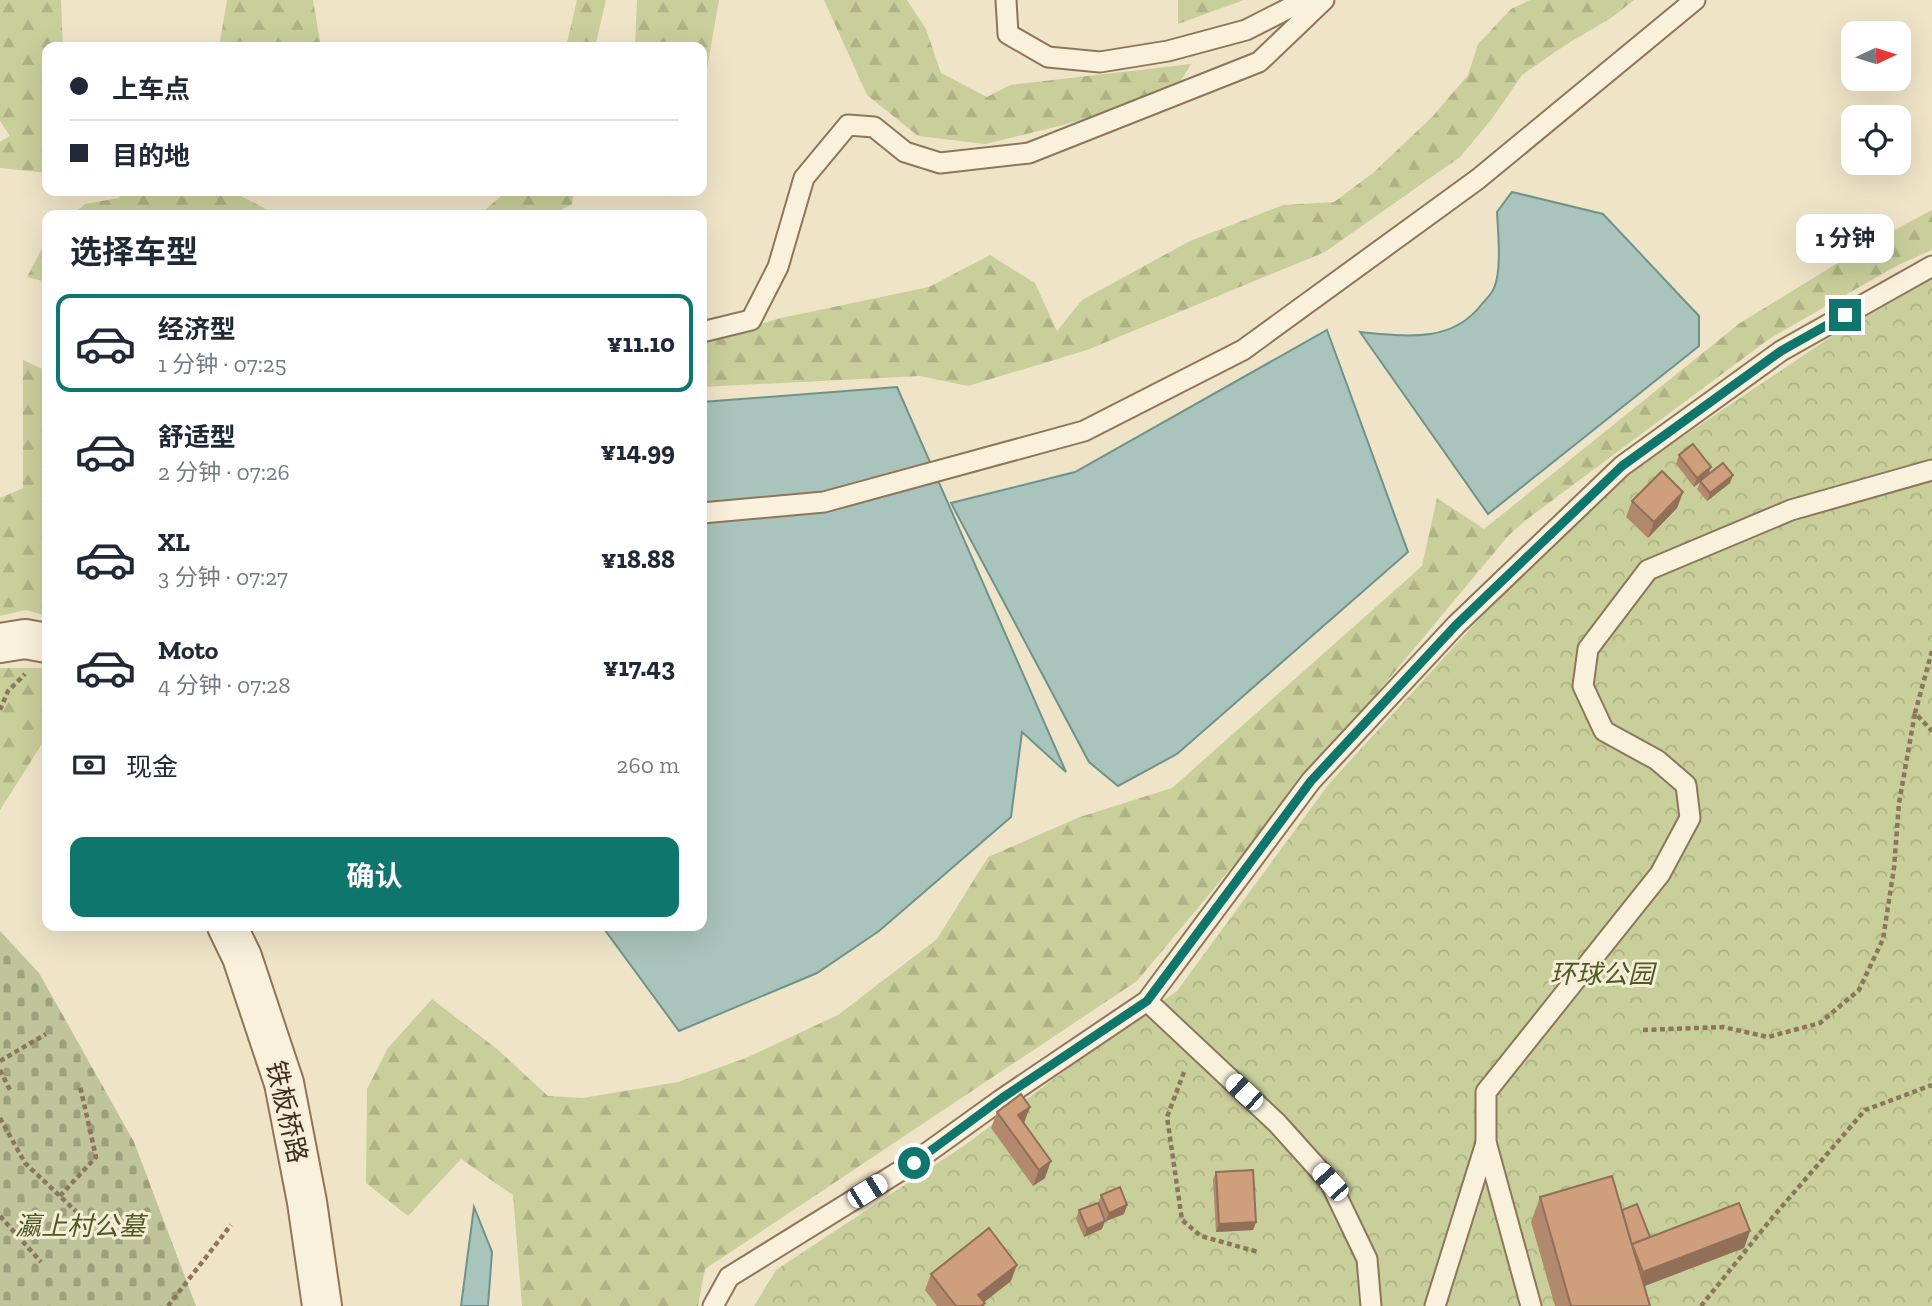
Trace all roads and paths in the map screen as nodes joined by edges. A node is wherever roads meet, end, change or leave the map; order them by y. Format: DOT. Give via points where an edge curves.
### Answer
graph roads {
  1 [pos="1006,0"];
  2 [pos="1305,0"];
  3 [pos="1324,0"];
  4 [pos="1695,0"];
  5 [pos="1932,266"];
  6 [pos="707,331"];
  7 [pos="1932,470"];
  8 [pos="707,513"];
  9 [pos="42,642"];
  10 [pos="0,643"];
  11 [pos="1932,651"];
  12 [pos="1915,713"];
  13 [pos="1932,731"];
  14 [pos="229,931"];
  15 [pos="1147,1001"];
  16 [pos="1643,1030"];
  17 [pos="46,1034"];
  18 [pos="1194,1046"];
  19 [pos="0,1061"];
  20 [pos="0,1070"];
  21 [pos="1932,1085"];
  22 [pos="80,1086"];
  23 [pos="10,1090"];
  24 [pos="0,1118"];
  25 [pos="1486,1142"];
  26 [pos="60,1196"];
  27 [pos="0,1216"];
  28 [pos="83,1218"];
  29 [pos="231,1225"];
  30 [pos="1258,1252"];
  31 [pos="41,1262"];
  32 [pos="168,1306"];
  33 [pos="322,1306"];
  34 [pos="713,1306"];
  35 [pos="1371,1306"];
  36 [pos="1435,1306"];
  37 [pos="1531,1306"];
  38 [pos="1701,1306"];
  1 -- 2 [label="lane" via="1008,34 1048,57 1101,62 1246,30"];
  3 -- 6 [label="lane" via="1258,62 1029,153 940,163 905,152 874,127 848,125 804,178 778,267 751,320"];
  4 -- 8 [label="lane" via="1478,179 1243,350 1084,431 824,502"];
  5 -- 15 [label="lane" via="1781,351 1622,466 1456,625 1311,781"];
  7 -- 25 [label="lane" via="1791,510 1648,570 1588,649 1583,686 1604,731 1657,760 1686,785 1690,818 1660,874 1486,1092"];
  9 -- 10 [label="street" via="24,639"];
  11 -- 12 [label="path"];
  12 -- 13 [label="path"];
  12 -- 16 [label="path" via="1883,939 1859,990 1820,1023 1768,1037 1723,1027"];
  14 -- 33 [label="street, 铁板桥路" via="284,1083"];
  15 -- 18 [label="lane"];
  15 -- 34 [label="lane" via="914,1163 729,1277"];
  17 -- 19 [label="path"];
  18 -- 30 [label="path" via="1167,1117 1182,1220 1201,1236"];
  18 -- 35 [label="lane" via="1277,1123 1330,1182 1367,1259"];
  20 -- 23 [label="path"];
  21 -- 38 [label="path" via="1865,1110"];
  22 -- 26 [label="path" via="96,1157"];
  24 -- 26 [label="path" via="25,1163"];
  25 -- 36 [label="lane"];
  25 -- 37 [label="lane"];
  26 -- 28 [label="path"];
  27 -- 31 [label="path"];
  29 -- 32 [label="path"];
}
